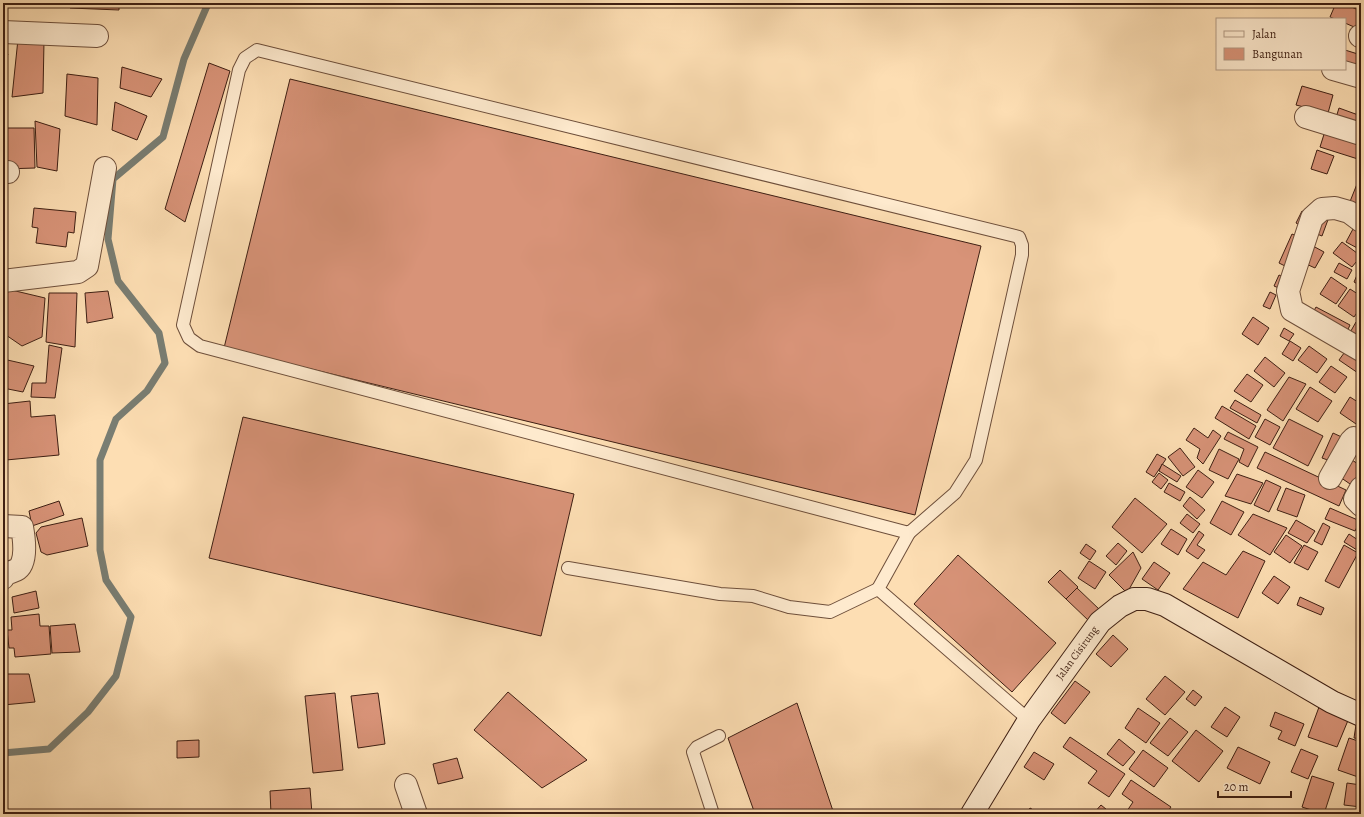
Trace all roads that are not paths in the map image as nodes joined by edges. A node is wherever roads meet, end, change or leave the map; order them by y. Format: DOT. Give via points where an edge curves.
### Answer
graph roads {
  1 [pos="3,32"];
  2 [pos="97,36"];
  3 [pos="1336,70"];
  4 [pos="1361,78"];
  5 [pos="1306,117"];
  6 [pos="1361,134"];
  7 [pos="105,168"];
  8 [pos="1361,221"];
  9 [pos="3,281"];
  10 [pos="1361,350"];
  11 [pos="1361,440"];
  12 [pos="1330,478"];
  13 [pos="1361,488"];
  14 [pos="1361,505"];
  15 [pos="3,526"];
  16 [pos="909,533"];
  17 [pos="568,568"];
  18 [pos="3,578"];
  19 [pos="878,589"];
  20 [pos="1361,715"];
  21 [pos="1029,720"];
  22 [pos="719,736"];
  23 [pos="406,785"];
  24 [pos="416,814"];
  25 [pos="713,814"];
  26 [pos="972,814"];
  1 -- 2 [label="street"];
  3 -- 4 [label="street"];
  5 -- 6 [label="street"];
  7 -- 9 [label="street" via="86,266 78,272"];
  8 -- 10 [label="street" via="1349,212 1335,208 1322,209 1312,218 1288,291 1292,310"];
  11 -- 12 [label="street" via="1354,438 1351,441"];
  13 -- 14 [label="street" via="1355,499"];
  15 -- 18 [label="street" via="22,527 24,555 18,569 7,573"];
  16 -- 16 [label="lane" via="954,493 976,460 1022,255 1019,237 257,50 245,58 239,70 183,325 189,338 200,346"];
  16 -- 19 [label="lane"];
  17 -- 19 [label="lane" via="720,594 753,596 789,607 830,612"];
  19 -- 21 [label="lane"];
  20 -- 21 [label="street, Jalan Cisirung" via="1332,702 1165,605 1147,599 1134,600 1120,606 1100,622"];
  21 -- 26 [label="street, Jalan Cisirung"];
  22 -- 25 [label="lane" via="697,747 693,752"];
  23 -- 24 [label="street"];
}
